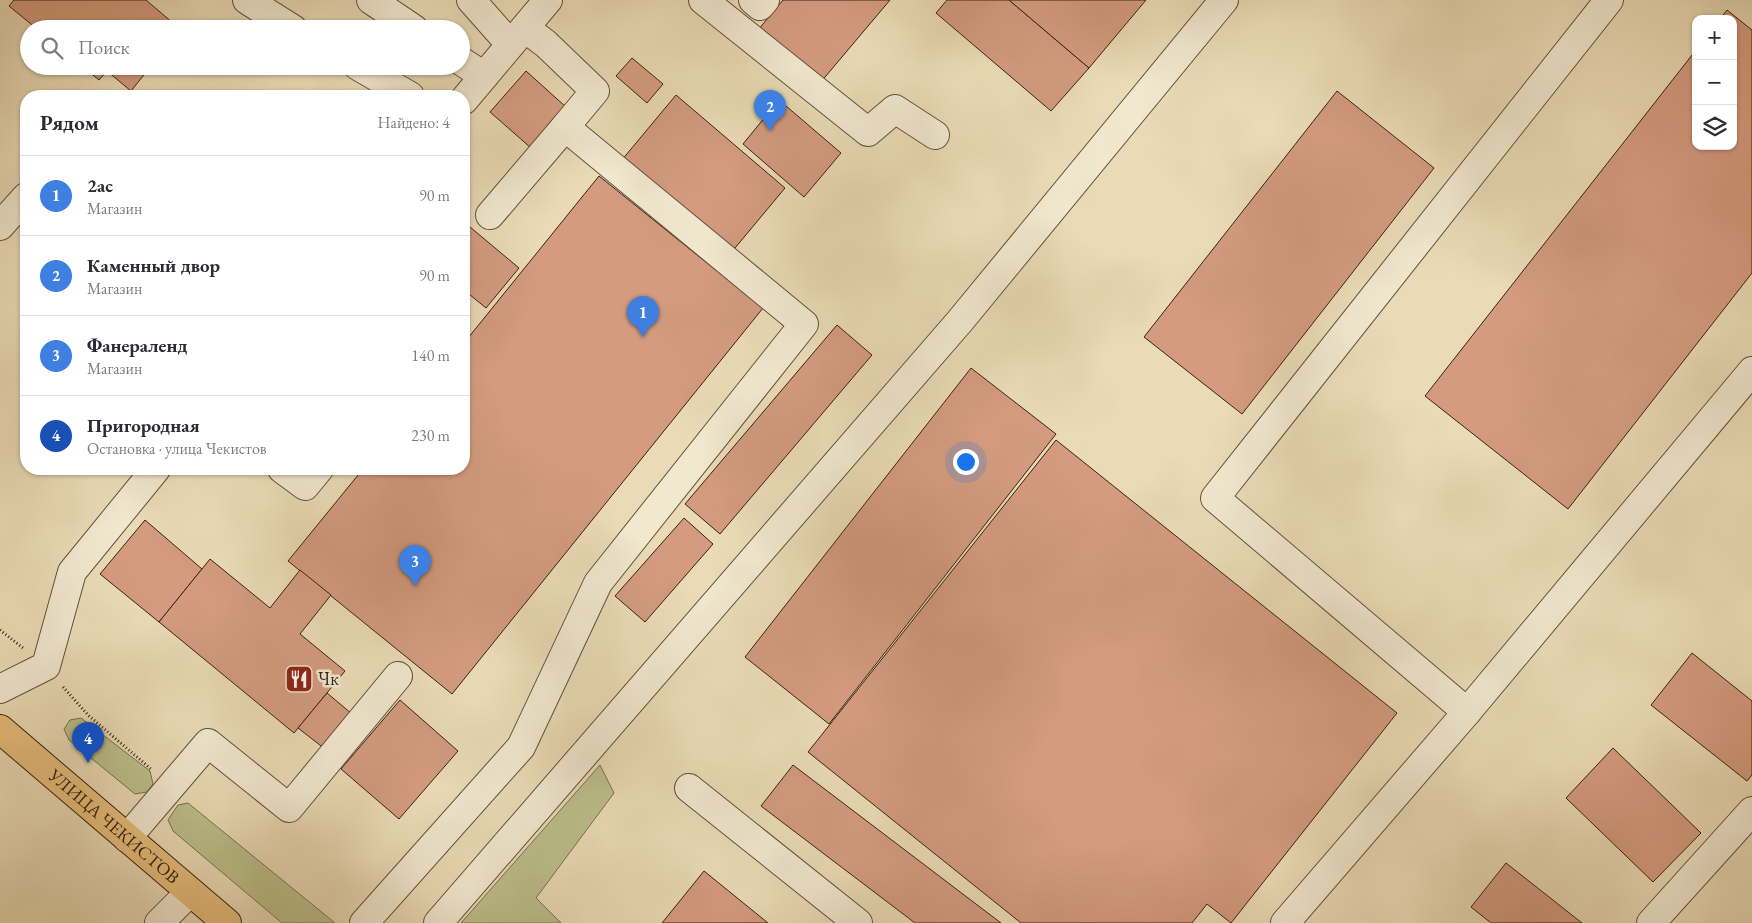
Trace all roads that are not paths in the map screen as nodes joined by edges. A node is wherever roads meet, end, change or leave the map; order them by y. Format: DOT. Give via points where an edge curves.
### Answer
graph roads {
  1 [pos="247,0"];
  2 [pos="371,0"];
  3 [pos="471,0"];
  4 [pos="548,0"];
  5 [pos="703,0"];
  6 [pos="753,0"];
  7 [pos="765,0"];
  8 [pos="1224,0"];
  9 [pos="1609,0"];
  10 [pos="279,20"];
  11 [pos="401,20"];
  12 [pos="517,36"];
  13 [pos="470,67"];
  14 [pos="374,75"];
  15 [pos="484,76"];
  16 [pos="400,90"];
  17 [pos="470,93"];
  18 [pos="565,127"];
  19 [pos="935,135"];
  20 [pos="20,204"];
  21 [pos="490,215"];
  22 [pos="0,226"];
  23 [pos="1752,371"];
  24 [pos="151,475"];
  25 [pos="290,475"];
  26 [pos="314,475"];
  27 [pos="398,676"];
  28 [pos="0,689"];
  29 [pos="1467,712"];
  30 [pos="0,729"];
  31 [pos="690,788"];
  32 [pos="1752,811"];
  33 [pos="127,838"];
  34 [pos="190,892"];
  35 [pos="159,923"];
  36 [pos="227,923"];
  37 [pos="364,923"];
  38 [pos="438,923"];
  39 [pos="858,923"];
  40 [pos="1285,923"];
  41 [pos="1651,923"];
  1 -- 10 [label="lane"];
  2 -- 11 [label="lane"];
  3 -- 12 [label="lane"];
  4 -- 12 [label="lane"];
  5 -- 19 [label="lane" via="868,132 895,109"];
  6 -- 7 [label="lane" via="760,6"];
  8 -- 38 [label="lane" via="960,321"];
  9 -- 29 [label="lane" via="1215,498"];
  12 -- 15 [label="lane"];
  12 -- 18 [label="lane" via="546,44 595,90"];
  13 -- 15 [label="lane"];
  14 -- 16 [label="lane"];
  15 -- 17 [label="lane"];
  18 -- 21 [label="lane"];
  18 -- 37 [label="lane" via="804,324 598,583 521,747"];
  20 -- 22 [label="lane"];
  23 -- 29 [label="lane"];
  24 -- 28 [label="lane" via="72,572 46,666"];
  25 -- 26 [label="lane" via="305,486"];
  27 -- 33 [label="lane" via="289,808 208,744"];
  29 -- 40 [label="lane"];
  30 -- 33 [label="main road, УЛИЦА ЧЕКИСТОВ"];
  31 -- 39 [label="lane"];
  32 -- 41 [label="lane"];
  33 -- 34 [label="main road, УЛИЦА ЧЕКИСТОВ"];
  34 -- 35 [label="lane"];
  34 -- 36 [label="main road, УЛИЦА ЧЕКИСТОВ"];
}
